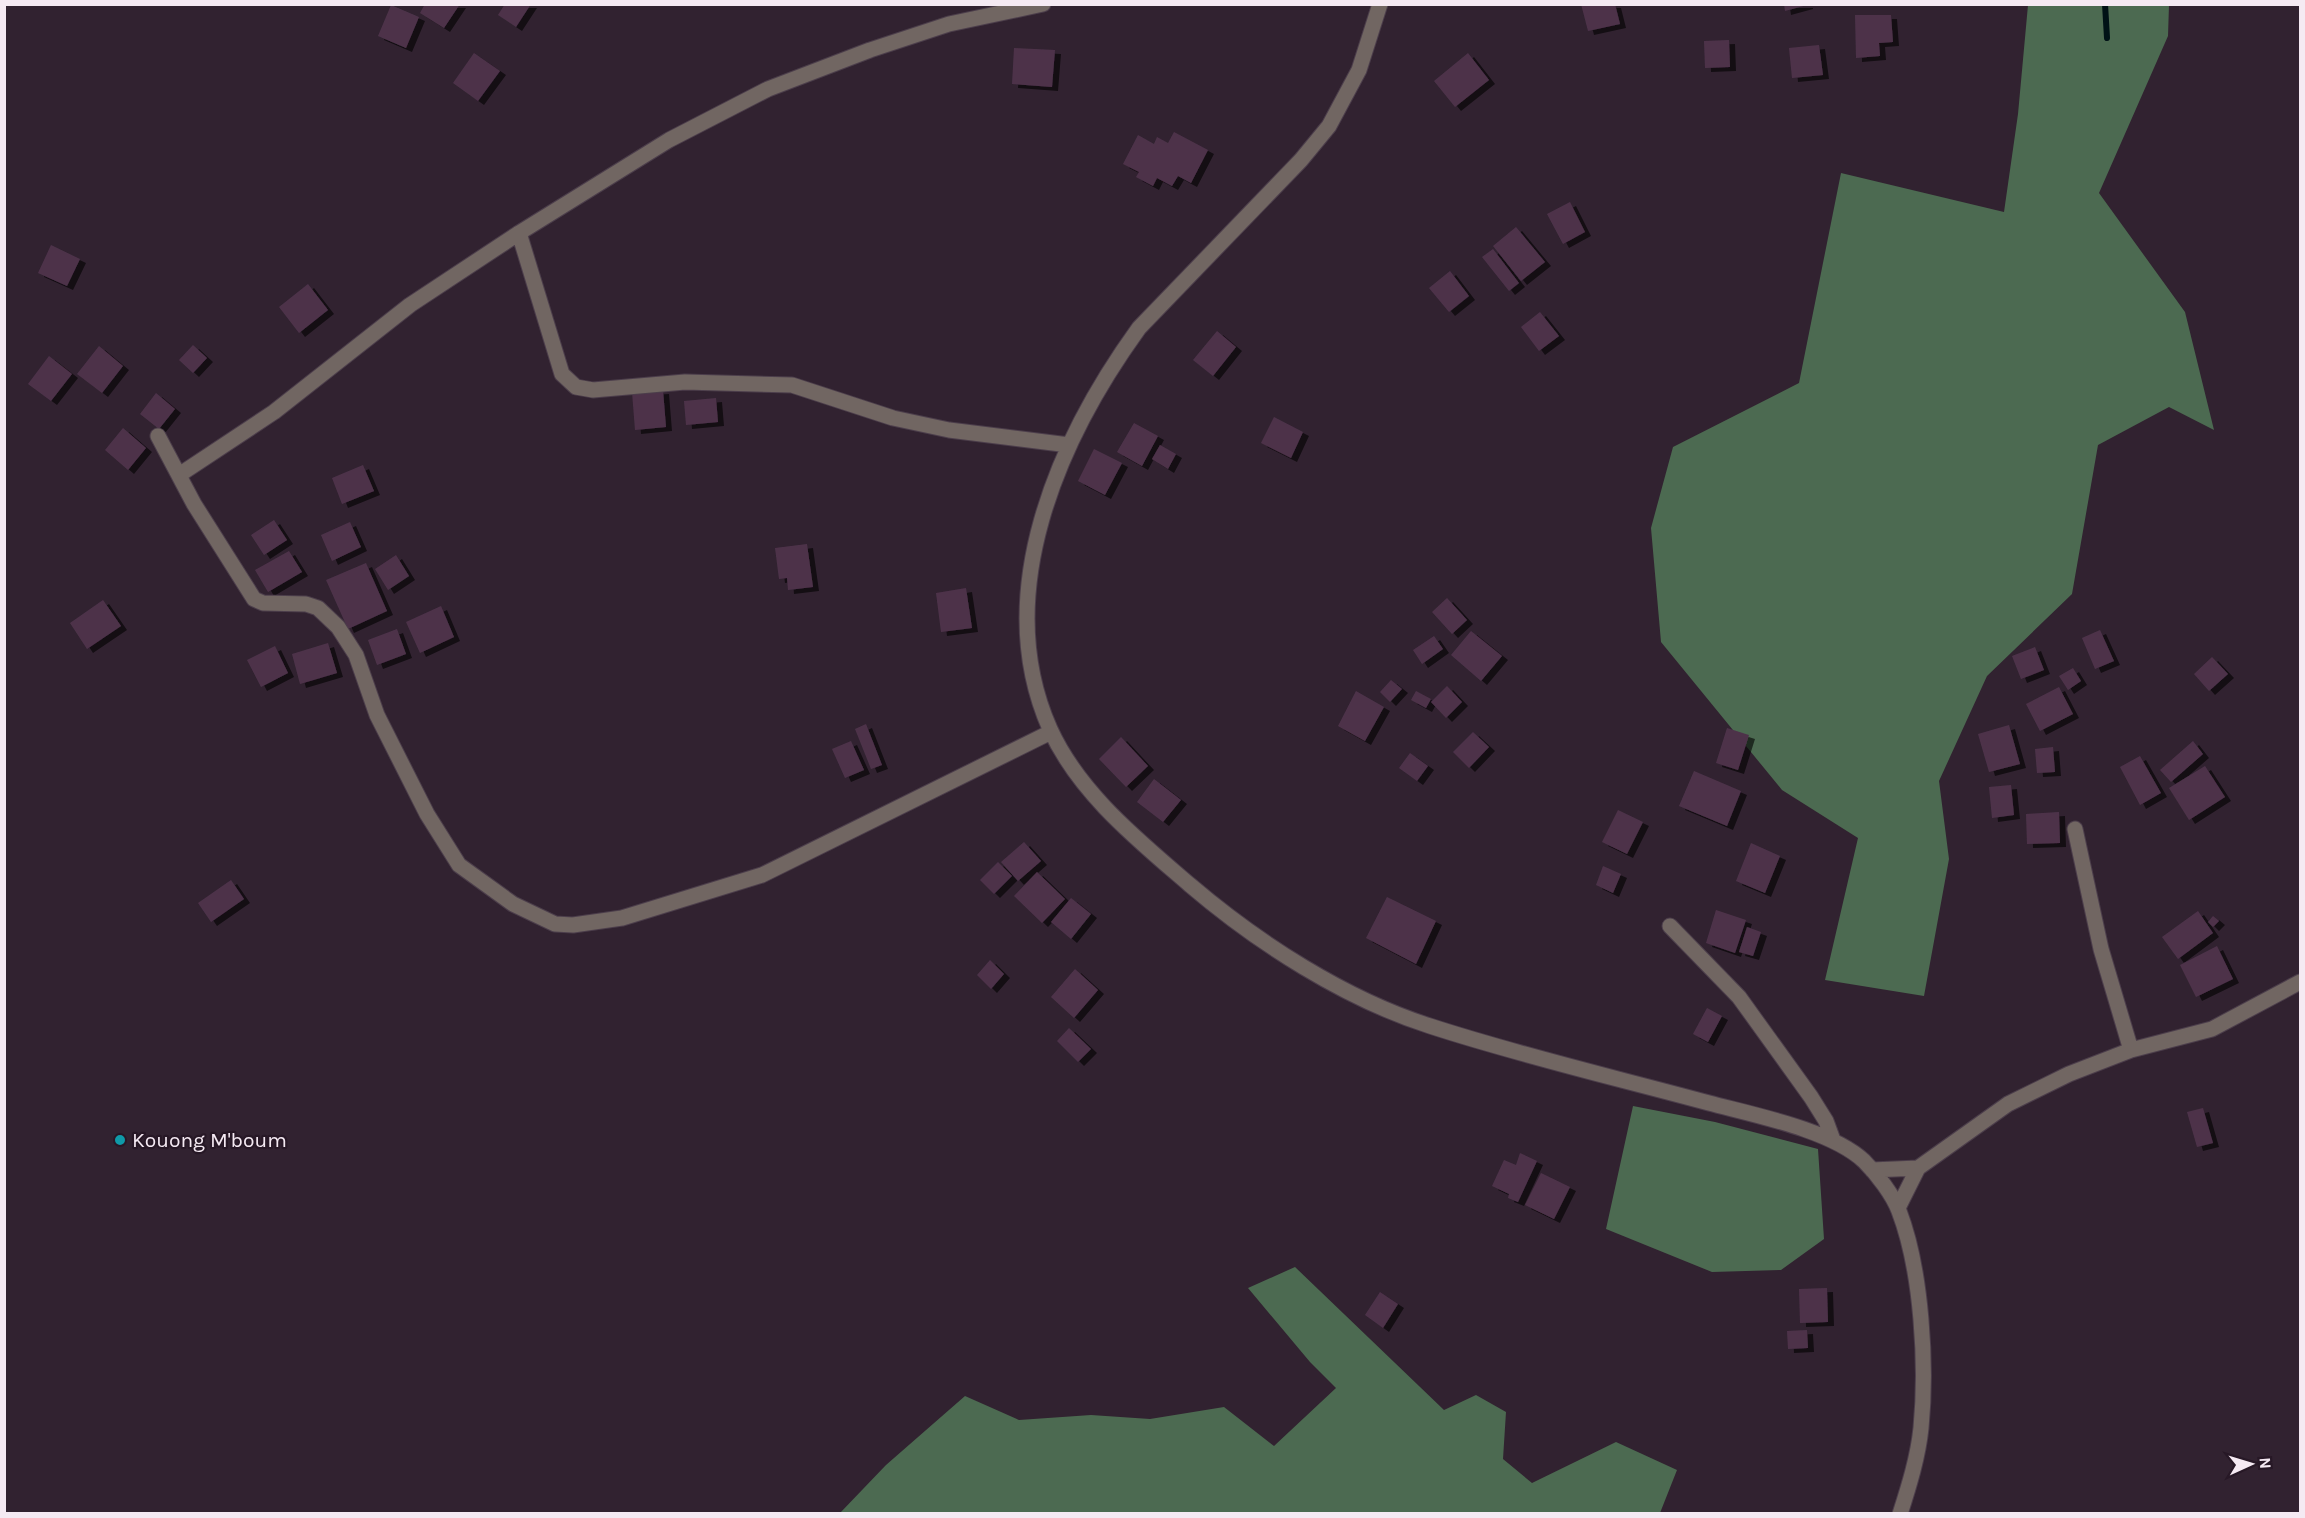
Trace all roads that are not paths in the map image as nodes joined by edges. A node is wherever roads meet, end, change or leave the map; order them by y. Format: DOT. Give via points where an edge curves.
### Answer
graph roads {
  1 [pos="1043,4"];
  2 [pos="1380,4"];
  3 [pos="519,232"];
  4 [pos="158,436"];
  5 [pos="1069,445"];
  6 [pos="179,475"];
  7 [pos="1052,732"];
  8 [pos="2075,829"];
  9 [pos="1670,926"];
  10 [pos="2301,982"];
  11 [pos="2131,1050"];
  12 [pos="1833,1140"];
  13 [pos="1918,1168"];
  14 [pos="1872,1170"];
  15 [pos="1898,1208"];
  16 [pos="1900,1514"];
  1 -- 3 [label="street" via="922,33 768,89 669,140"];
  2 -- 5 [label="street" via="1359,70 1329,126 1139,328"];
  3 -- 5 [label="street" via="562,374 576,387 593,390 685,382 792,385 893,418 949,430"];
  3 -- 6 [label="street" via="410,304 274,412"];
  4 -- 6 [label="street"];
  5 -- 7 [label="street" via="1041,525 1028,583 1026,628 1033,680"];
  6 -- 7 [label="street" via="254,599 318,608 338,627 356,655 377,715 427,814 459,865 513,904 555,924 622,918 762,875"];
  7 -- 12 [label="street" via="1087,787 1115,818 1210,902 1283,953 1372,1004 1471,1039"];
  8 -- 11 [label="street" via="2101,949"];
  9 -- 12 [label="street" via="1739,997 1811,1097"];
  10 -- 11 [label="street" via="2212,1029"];
  11 -- 13 [label="street" via="2008,1104"];
  12 -- 14 [label="street"];
  13 -- 14 [label="street"];
  13 -- 15 [label="street"];
  14 -- 15 [label="street"];
  15 -- 16 [label="street" via="1921,1323 1923,1380 1920,1431"];
}
